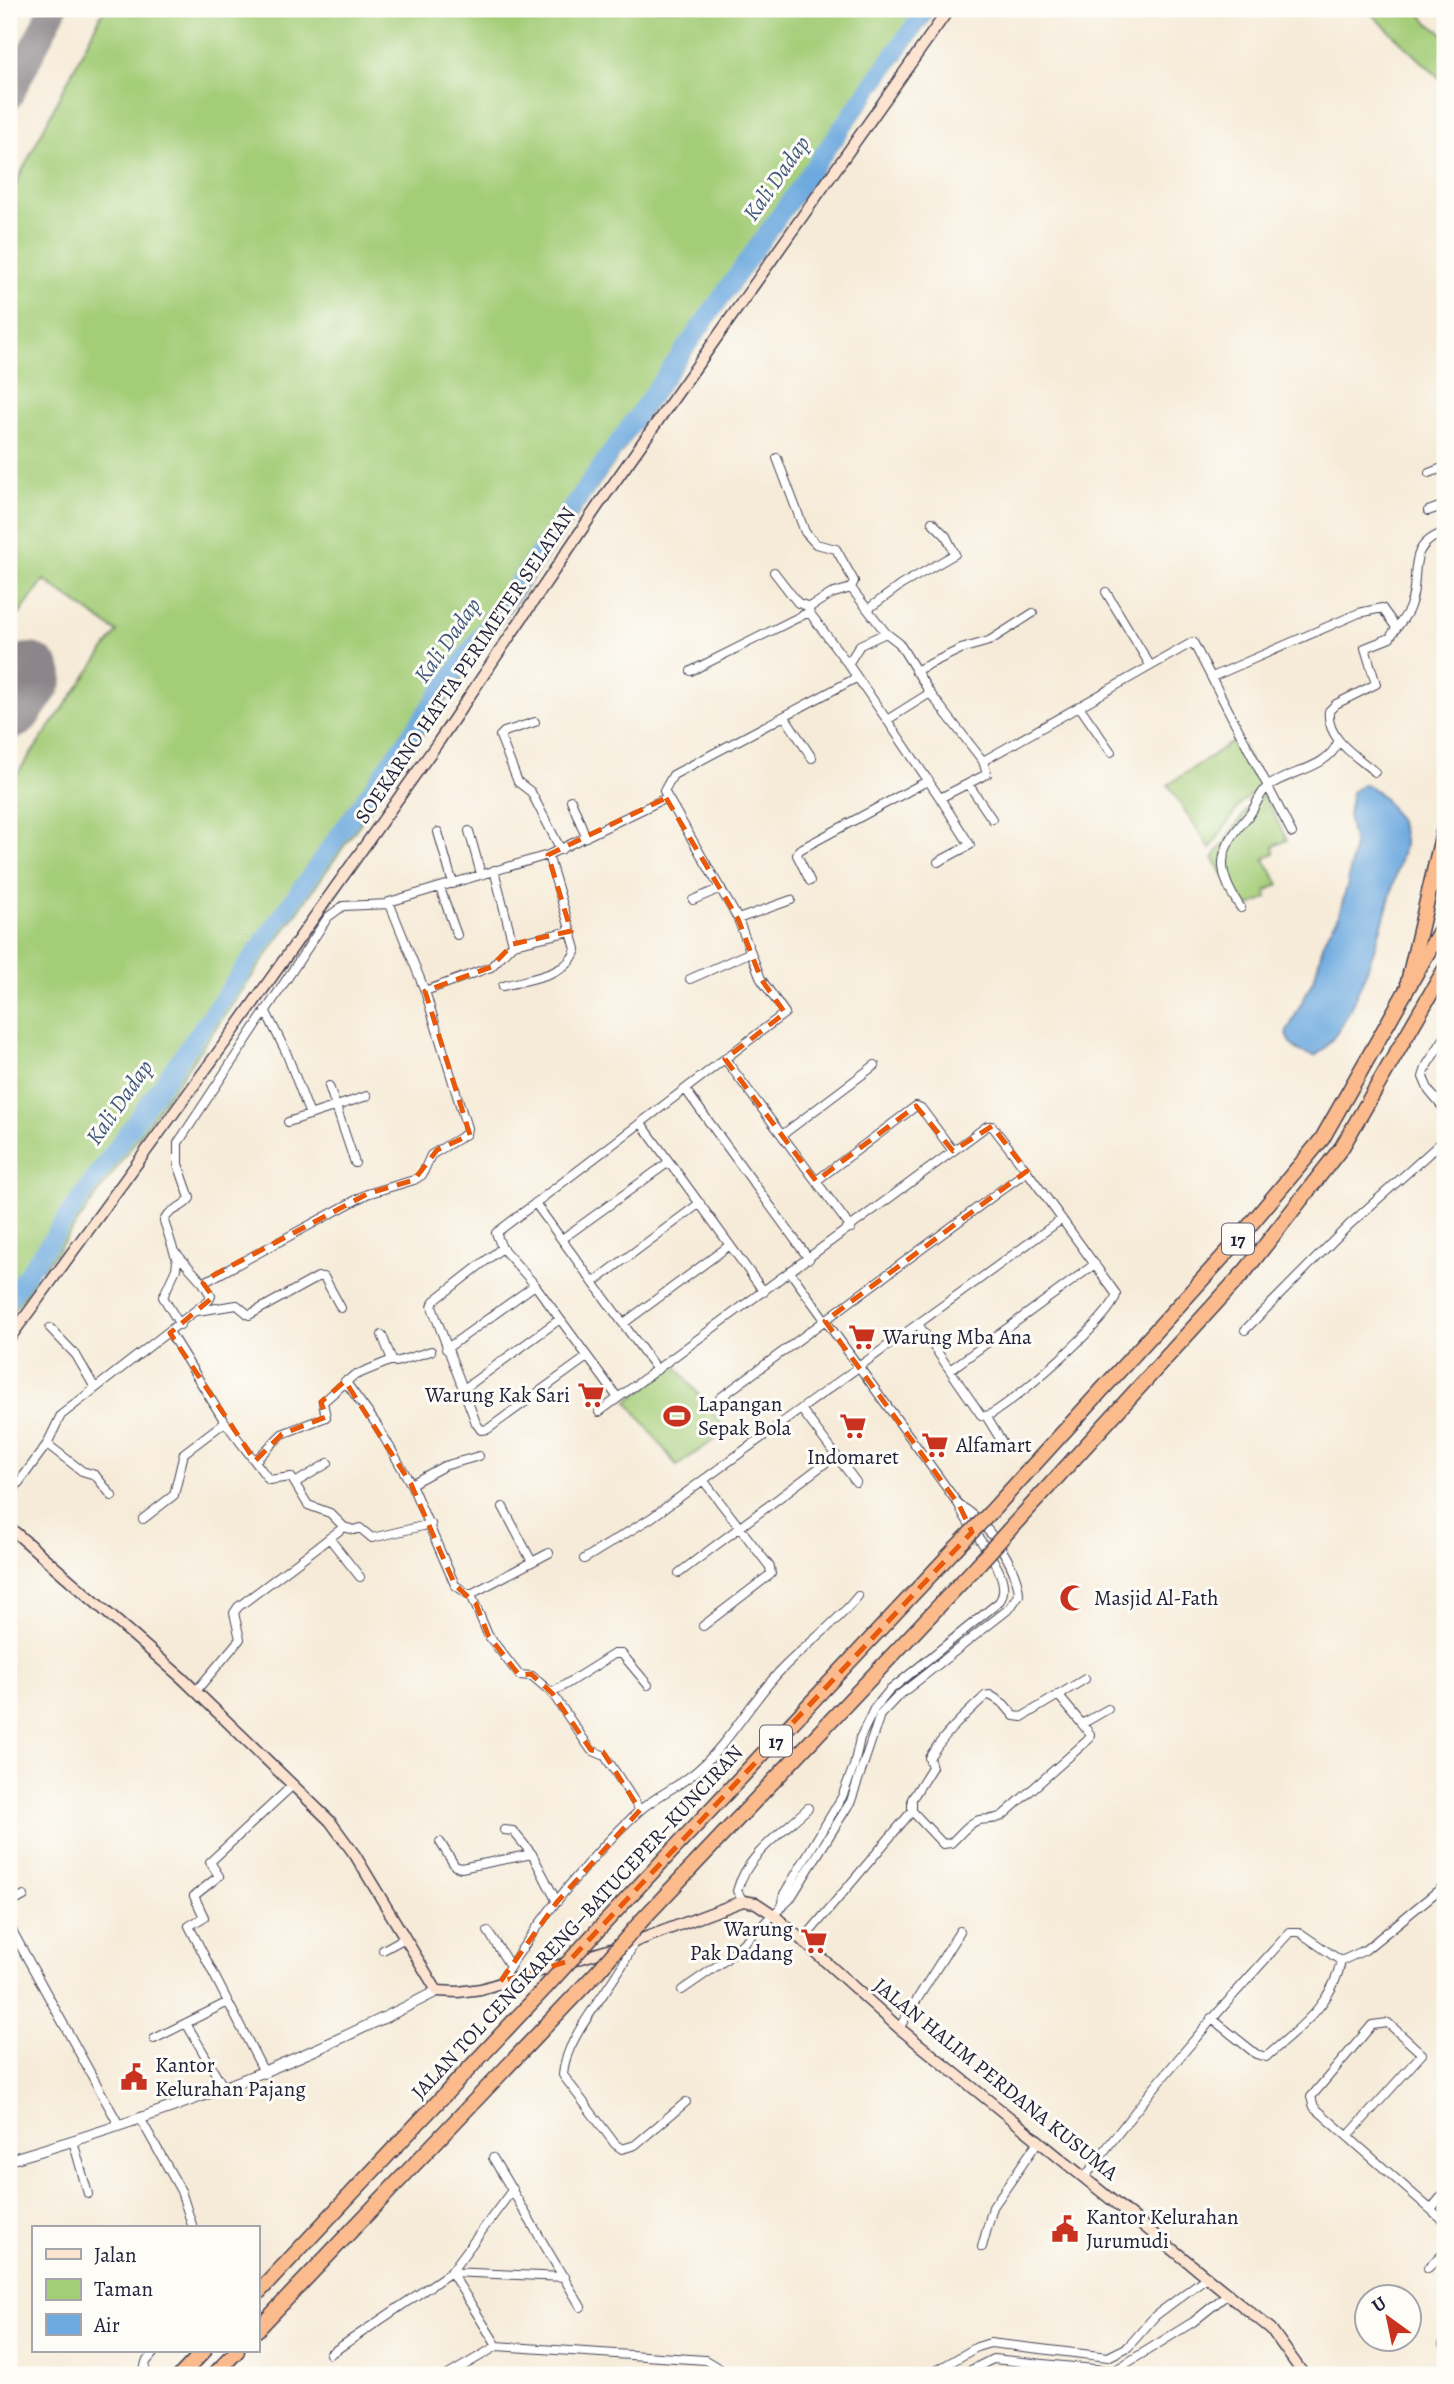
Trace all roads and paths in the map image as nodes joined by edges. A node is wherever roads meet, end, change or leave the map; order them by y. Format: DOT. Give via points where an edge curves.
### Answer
graph roads {
  1 [pos="949,9"];
  2 [pos="777,458"];
  3 [pos="1445,467"];
  4 [pos="1429,473"];
  5 [pos="1445,505"];
  6 [pos="1428,512"];
  7 [pos="932,522"];
  8 [pos="1445,531"];
  9 [pos="774,572"];
  10 [pos="851,588"];
  11 [pos="1106,592"];
  12 [pos="809,610"];
  13 [pos="868,610"];
  14 [pos="1033,613"];
  15 [pos="1395,626"];
  16 [pos="886,633"];
  17 [pos="848,664"];
  18 [pos="1150,665"];
  19 [pos="691,671"];
  20 [pos="915,671"];
  21 [pos="1212,677"];
  22 [pos="856,678"];
  23 [pos="930,693"];
  24 [pos="1079,706"];
  25 [pos="785,717"];
  26 [pos="887,720"];
  27 [pos="535,722"];
  28 [pos="1338,742"];
  29 [pos="1111,752"];
  30 [pos="812,758"];
  31 [pos="983,761"];
  32 [pos="1375,772"];
  33 [pos="929,780"];
  34 [pos="969,785"];
  35 [pos="1266,788"];
  36 [pos="940,797"];
  37 [pos="666,798"];
  38 [pos="571,800"];
  39 [pos="992,819"];
  40 [pos="1445,824"];
  41 [pos="469,831"];
  42 [pos="438,832"];
  43 [pos="1292,833"];
  44 [pos="586,837"];
  45 [pos="561,850"];
  46 [pos="548,855"];
  47 [pos="938,862"];
  48 [pos="495,870"];
  49 [pos="481,874"];
  50 [pos="810,881"];
  51 [pos="453,884"];
  52 [pos="440,888"];
  53 [pos="721,888"];
  54 [pos="693,900"];
  55 [pos="791,900"];
  56 [pos="389,904"];
  57 [pos="1241,908"];
  58 [pos="738,919"];
  59 [pos="1445,922"];
  60 [pos="571,931"];
  61 [pos="457,935"];
  62 [pos="513,944"];
  63 [pos="751,952"];
  64 [pos="1445,969"];
  65 [pos="691,979"];
  66 [pos="503,986"];
  67 [pos="425,992"];
  68 [pos="1406,994"];
  69 [pos="265,1010"];
  70 [pos="1445,1037"];
  71 [pos="725,1059"];
  72 [pos="875,1065"];
  73 [pos="329,1086"];
  74 [pos="685,1089"];
  75 [pos="367,1096"];
  76 [pos="336,1107"];
  77 [pos="1445,1110"];
  78 [pos="310,1115"];
  79 [pos="288,1122"];
  80 [pos="641,1123"];
  81 [pos="782,1135"];
  82 [pos="1445,1139"];
  83 [pos="953,1151"];
  84 [pos="669,1161"];
  85 [pos="355,1163"];
  86 [pos="1027,1171"];
  87 [pos="816,1181"];
  88 [pos="535,1203"];
  89 [pos="700,1203"];
  90 [pos="1062,1219"];
  91 [pos="851,1228"];
  92 [pos="562,1239"];
  93 [pos="730,1245"];
  94 [pos="502,1248"];
  95 [pos="176,1252"];
  96 [pos="809,1259"];
  97 [pos="1095,1264"];
  98 [pos="791,1273"];
  99 [pos="594,1282"];
  100 [pos="204,1283"];
  101 [pos="535,1285"];
  102 [pos="764,1292"];
  103 [pos="341,1308"];
  104 [pos="197,1311"];
  105 [pos="560,1319"];
  106 [pos="825,1321"];
  107 [pos="624,1323"];
  108 [pos="918,1324"];
  109 [pos="180,1325"];
  110 [pos="50,1328"];
  111 [pos="1245,1330"];
  112 [pos="170,1333"];
  113 [pos="382,1335"];
  114 [pos="9,1339"];
  115 [pos="446,1349"];
  116 [pos="430,1351"];
  117 [pos="587,1357"];
  118 [pos="392,1360"];
  119 [pos="859,1368"];
  120 [pos="657,1370"];
  121 [pos="950,1370"];
  122 [pos="345,1381"];
  123 [pos="95,1388"];
  124 [pos="461,1391"];
  125 [pos="618,1398"];
  126 [pos="720,1398"];
  127 [pos="802,1409"];
  128 [pos="598,1412"];
  129 [pos="986,1416"];
  130 [pos="225,1422"];
  131 [pos="1002,1441"];
  132 [pos="47,1444"];
  133 [pos="836,1455"];
  134 [pos="479,1457"];
  135 [pos="255,1461"];
  136 [pos="328,1462"];
  137 [pos="703,1480"];
  138 [pos="856,1482"];
  139 [pos="295,1483"];
  140 [pos="411,1483"];
  141 [pos="9,1496"];
  142 [pos="112,1496"];
  143 [pos="958,1505"];
  144 [pos="503,1507"];
  145 [pos="143,1519"];
  146 [pos="431,1524"];
  147 [pos="9,1527"];
  148 [pos="344,1527"];
  149 [pos="740,1528"];
  150 [pos="329,1538"];
  151 [pos="550,1553"];
  152 [pos="584,1559"];
  153 [pos="532,1562"];
  154 [pos="679,1573"];
  155 [pos="360,1577"];
  156 [pos="469,1595"];
  157 [pos="858,1597"];
  158 [pos="703,1626"];
  159 [pos="1085,1679"];
  160 [pos="648,1685"];
  161 [pos="196,1691"];
  162 [pos="552,1693"];
  163 [pos="1058,1695"];
  164 [pos="1108,1709"];
  165 [pos="1082,1724"];
  166 [pos="293,1785"];
  167 [pos="808,1808"];
  168 [pos="640,1810"];
  169 [pos="912,1811"];
  170 [pos="504,1830"];
  171 [pos="440,1842"];
  172 [pos="533,1854"];
  173 [pos="1445,1885"];
  174 [pos="23,1896"];
  175 [pos="743,1901"];
  176 [pos="557,1902"];
  177 [pos="9,1903"];
  178 [pos="783,1903"];
  179 [pos="774,1915"];
  180 [pos="9,1926"];
  181 [pos="488,1931"];
  182 [pos="960,1931"];
  183 [pos="405,1938"];
  184 [pos="803,1940"];
  185 [pos="634,1942"];
  186 [pos="383,1950"];
  187 [pos="1341,1961"];
  188 [pos="510,1966"];
  189 [pos="500,1982"];
  190 [pos="682,1990"];
  191 [pos="437,1991"];
  192 [pos="226,2003"];
  193 [pos="1211,2018"];
  194 [pos="187,2023"];
  195 [pos="899,2028"];
  196 [pos="154,2039"];
  197 [pos="265,2074"];
  198 [pos="223,2088"];
  199 [pos="686,2102"];
  200 [pos="140,2118"];
  201 [pos="119,2125"];
  202 [pos="1348,2136"];
  203 [pos="1039,2140"];
  204 [pos="73,2141"];
  205 [pos="493,2158"];
  206 [pos="9,2160"];
  207 [pos="1085,2177"];
  208 [pos="513,2189"];
  209 [pos="1445,2192"];
  210 [pos="88,2194"];
  211 [pos="1431,2209"];
  212 [pos="1445,2222"];
  213 [pos="192,2226"];
  214 [pos="982,2247"];
  215 [pos="1445,2251"];
  216 [pos="1429,2268"];
  217 [pos="451,2272"];
  218 [pos="1208,2276"];
  219 [pos="565,2277"];
  220 [pos="259,2292"];
  221 [pos="1228,2293"];
  222 [pos="581,2306"];
  223 [pos="259,2328"];
  224 [pos="497,2346"];
  225 [pos="977,2347"];
  226 [pos="154,2352"];
  227 [pos="203,2352"];
  228 [pos="236,2352"];
  229 [pos="330,2354"];
  230 [pos="982,2362"];
  231 [pos="1108,2373"];
  232 [pos="143,2375"];
  233 [pos="181,2375"];
  234 [pos="214,2375"];
  235 [pos="448,2375"];
  236 [pos="730,2375"];
  237 [pos="929,2375"];
  238 [pos="961,2375"];
  239 [pos="1304,2375"];
  1 -- 114 [label="main road, SOEKARNO HATTA PERIMETER SELATAN" via="628,462 439,741"];
  2 -- 10 [label="street" via="805,532 816,544 836,549 854,581"];
  3 -- 4 [label="street"];
  5 -- 6 [label="street"];
  7 -- 13 [label="street" via="955,554"];
  8 -- 15 [label="street" via="1428,538 1418,554 1412,604"];
  9 -- 12 [label="street"];
  10 -- 12 [label="street" via="831,594"];
  10 -- 13 [label="street"];
  11 -- 18 [label="street"];
  12 -- 17 [label="street"];
  12 -- 19 [label="street"];
  13 -- 16 [label="street"];
  14 -- 20 [label="street" via="989,641"];
  15 -- 21 [label="street" via="1382,608 1359,612"];
  15 -- 28 [label="street" via="1390,638 1365,648 1376,684 1329,711"];
  16 -- 17 [label="street" via="860,645"];
  16 -- 20 [label="street" via="899,643"];
  17 -- 22 [label="street"];
  18 -- 21 [label="street" via="1193,642"];
  18 -- 24 [label="street"];
  20 -- 23 [label="street"];
  21 -- 35 [label="street"];
  22 -- 25 [label="street"];
  22 -- 26 [label="street"];
  23 -- 26 [label="street"];
  23 -- 31 [label="street"];
  24 -- 29 [label="street"];
  24 -- 31 [label="street"];
  25 -- 30 [label="street"];
  25 -- 37 [label="street" via="673,775 664,791"];
  26 -- 33 [label="street"];
  27 -- 45 [label="street" via="500,736 518,782 531,792"];
  28 -- 32 [label="street"];
  28 -- 35 [label="street" via="1315,764"];
  31 -- 34 [label="street" via="988,774"];
  33 -- 36 [label="street"];
  33 -- 50 [label="street" via="799,850 797,855"];
  34 -- 36 [label="street"];
  34 -- 39 [label="street"];
  35 -- 43 [label="street"];
  35 -- 57 [label="street" via="1224,847 1226,881"];
  36 -- 47 [label="street" via="970,845"];
  37 -- 44 [label="street"];
  37 -- 53 [label="street"];
  38 -- 44 [label="street"];
  40 -- 68 [label="highway"];
  41 -- 49 [label="street"];
  42 -- 51 [label="street"];
  44 -- 45 [label="street"];
  45 -- 46 [label="street"];
  46 -- 48 [label="street"];
  46 -- 60 [label="street"];
  48 -- 49 [label="street"];
  48 -- 62 [label="street"];
  49 -- 51 [label="street"];
  51 -- 52 [label="street"];
  52 -- 56 [label="street"];
  52 -- 61 [label="street"];
  53 -- 54 [label="street"];
  53 -- 58 [label="street"];
  55 -- 58 [label="street"];
  56 -- 67 [label="street"];
  56 -- 69 [label="street" via="336,908"];
  58 -- 63 [label="street"];
  59 -- 68 [label="highway, JALAN TOL CENGKARENG–BATUCEPER–KUNCIRAN / 17"];
  60 -- 62 [label="street"];
  60 -- 66 [label="street" via="576,949 570,963"];
  62 -- 67 [label="street" via="491,967"];
  63 -- 65 [label="street"];
  63 -- 71 [label="street" via="761,979 785,1013"];
  64 -- 223 [label="highway, 17, bridge" via="1342,1147 1246,1270 973,1570"];
  67 -- 100 [label="street" via="466,1134 431,1155 422,1175 414,1180 367,1194"];
  68 -- 220 [label="highway, JALAN TOL CENGKARENG–BATUCEPER–KUNCIRAN / 17, bridge" via="1322,1139 1230,1249 990,1513"];
  69 -- 78 [label="street"];
  69 -- 95 [label="street" via="178,1143 178,1164 190,1198 164,1221"];
  70 -- 77 [label="street" via="1423,1077"];
  71 -- 74 [label="street"];
  71 -- 81 [label="street"];
  72 -- 81 [label="street"];
  73 -- 76 [label="street"];
  74 -- 80 [label="street"];
  74 -- 96 [label="street"];
  75 -- 76 [label="street"];
  76 -- 78 [label="street"];
  76 -- 85 [label="street"];
  78 -- 79 [label="street"];
  80 -- 84 [label="street"];
  80 -- 88 [label="street"];
  81 -- 87 [label="street"];
  82 -- 111 [label="street" via="1349,1225"];
  83 -- 86 [label="street" via="990,1125"];
  83 -- 87 [label="street" via="916,1107"];
  83 -- 91 [label="street"];
  84 -- 89 [label="street"];
  84 -- 92 [label="street"];
  86 -- 90 [label="street"];
  86 -- 106 [label="street"];
  87 -- 91 [label="street"];
  88 -- 92 [label="street"];
  88 -- 94 [label="street" via="496,1233"];
  89 -- 93 [label="street"];
  89 -- 99 [label="street"];
  90 -- 97 [label="street"];
  90 -- 108 [label="street"];
  91 -- 96 [label="street"];
  92 -- 99 [label="street"];
  93 -- 102 [label="street"];
  93 -- 107 [label="street"];
  94 -- 101 [label="street"];
  94 -- 115 [label="street" via="434,1301"];
  95 -- 100 [label="street"];
  95 -- 109 [label="street" via="176,1269 163,1297"];
  96 -- 98 [label="street"];
  97 -- 121 [label="street"];
  97 -- 129 [label="street" via="1116,1294 1113,1306 1064,1357"];
  98 -- 102 [label="street"];
  98 -- 106 [label="street"];
  99 -- 107 [label="street"];
  100 -- 104 [label="street" via="211,1296"];
  101 -- 105 [label="street"];
  101 -- 115 [label="street"];
  102 -- 120 [label="street"];
  103 -- 104 [label="street" via="324,1277 318,1277 249,1314 237,1305"];
  104 -- 109 [label="street"];
  105 -- 117 [label="street"];
  105 -- 124 [label="street"];
  106 -- 119 [label="street"];
  106 -- 126 [label="street"];
  107 -- 120 [label="street"];
  108 -- 119 [label="street"];
  108 -- 121 [label="street"];
  109 -- 112 [label="street"];
  110 -- 123 [label="street" via="76,1354"];
  112 -- 123 [label="street"];
  112 -- 130 [label="street"];
  113 -- 118 [label="street"];
  115 -- 124 [label="street"];
  116 -- 118 [label="street" via="402,1362"];
  117 -- 124 [label="street" via="488,1429 481,1430 476,1423"];
  117 -- 125 [label="street"];
  118 -- 122 [label="street"];
  119 -- 127 [label="street"];
  119 -- 143 [label="street"];
  120 -- 125 [label="street"];
  121 -- 129 [label="street"];
  122 -- 135 [label="street" via="323,1402 326,1417 282,1434"];
  122 -- 140 [label="street"];
  123 -- 132 [label="street" via="61,1415"];
  125 -- 128 [label="street"];
  127 -- 133 [label="street"];
  127 -- 137 [label="street"];
  129 -- 131 [label="street"];
  130 -- 135 [label="street"];
  130 -- 145 [label="street" via="184,1452 174,1495"];
  132 -- 141 [label="street"];
  132 -- 142 [label="street" via="82,1471 95,1475"];
  133 -- 138 [label="street"];
  133 -- 149 [label="street"];
  134 -- 140 [label="street" via="444,1466"];
  135 -- 139 [label="street" via="269,1480 290,1477"];
  136 -- 139 [label="street"];
  137 -- 149 [label="street"];
  137 -- 152 [label="street"];
  139 -- 148 [label="street" via="308,1505 330,1513"];
  140 -- 146 [label="street"];
  143 -- 178 [label="street" via="1003,1576 1004,1595 889,1691 874,1709 842,1797"];
  143 -- 178 [label="street" via="973,1512 1015,1570 1019,1595 1010,1608 880,1715 851,1801 803,1880"];
  144 -- 153 [label="street"];
  146 -- 148 [label="street" via="372,1538 360,1528"];
  146 -- 156 [label="street" via="455,1585"];
  147 -- 161 [label="main road"];
  148 -- 150 [label="street"];
  149 -- 154 [label="street"];
  149 -- 158 [label="street" via="771,1574"];
  150 -- 155 [label="street"];
  150 -- 161 [label="street" via="238,1607 234,1613 240,1639"];
  151 -- 153 [label="street"];
  153 -- 156 [label="street"];
  156 -- 162 [label="street" via="488,1635 510,1665"];
  157 -- 168 [label="street" via="839,1620 782,1669 715,1754"];
  159 -- 163 [label="street"];
  160 -- 162 [label="street" via="622,1654 614,1654"];
  161 -- 166 [label="main road"];
  162 -- 168 [label="street" via="591,1750 605,1755"];
  163 -- 165 [label="street"];
  163 -- 169 [label="street" via="1022,1717 985,1696 929,1758 932,1767 912,1799"];
  164 -- 165 [label="street"];
  165 -- 169 [label="street" via="1089,1739 1002,1816 972,1823 951,1843 943,1844"];
  166 -- 183 [label="main road" via="330,1821 355,1855"];
  166 -- 192 [label="street" via="210,1862 219,1876 193,1898 204,1917 189,1928"];
  167 -- 175 [label="street" via="769,1841 751,1864 737,1891"];
  168 -- 176 [label="street"];
  169 -- 184 [label="street"];
  170 -- 172 [label="street" via="513,1831"];
  171 -- 172 [label="street" via="461,1868"];
  172 -- 176 [label="street"];
  173 -- 187 [label="street" via="1365,1950"];
  174 -- 177 [label="street"];
  175 -- 179 [label="main road, JALAN HALIM PERDANA KUSUMA" via="756,1903"];
  175 -- 185 [label="main road"];
  176 -- 188 [label="street"];
  178 -- 179 [label="street"];
  179 -- 184 [label="main road, JALAN HALIM PERDANA KUSUMA"];
  179 -- 190 [label="street" via="724,1961"];
  180 -- 201 [label="street"];
  181 -- 188 [label="street"];
  182 -- 195 [label="street"];
  183 -- 186 [label="street"];
  183 -- 191 [label="main road"];
  184 -- 195 [label="main road, JALAN HALIM PERDANA KUSUMA"];
  185 -- 189 [label="main road"];
  185 -- 199 [label="street" via="622,1970 568,2051 563,2075 622,2149 635,2145"];
  187 -- 193 [label="street" via="1299,1932 1290,1932"];
  187 -- 193 [label="street" via="1338,1981 1322,2005 1266,2057"];
  188 -- 189 [label="street"];
  189 -- 191 [label="main road" via="458,1993"];
  191 -- 197 [label="street"];
  192 -- 194 [label="street"];
  192 -- 197 [label="street"];
  193 -- 207 [label="street"];
  194 -- 196 [label="street"];
  194 -- 198 [label="street"];
  195 -- 203 [label="main road, JALAN HALIM PERDANA KUSUMA"];
  197 -- 198 [label="street"];
  198 -- 200 [label="street"];
  200 -- 201 [label="street"];
  200 -- 213 [label="street" via="181,2191"];
  201 -- 204 [label="street"];
  202 -- 202 [label="street" via="1422,2054 1388,2023 1372,2025 1311,2097 1314,2107"];
  202 -- 211 [label="street"];
  203 -- 207 [label="main road, JALAN HALIM PERDANA KUSUMA"];
  203 -- 214 [label="street" via="993,2207"];
  204 -- 206 [label="street"];
  204 -- 210 [label="street"];
  205 -- 208 [label="street"];
  207 -- 218 [label="main road, JALAN HALIM PERDANA KUSUMA"];
  208 -- 217 [label="street"];
  208 -- 219 [label="street"];
  209 -- 211 [label="street"];
  211 -- 212 [label="street"];
  215 -- 216 [label="street"];
  217 -- 219 [label="street"];
  217 -- 224 [label="street"];
  217 -- 229 [label="street"];
  218 -- 221 [label="main road, JALAN HALIM PERDANA KUSUMA"];
  218 -- 225 [label="street" via="1155,2316 1128,2347 1108,2357 989,2343"];
  219 -- 222 [label="street"];
  221 -- 231 [label="street" via="1173,2336"];
  221 -- 239 [label="main road, JALAN HALIM PERDANA KUSUMA" via="1271,2329"];
  224 -- 235 [label="street"];
  224 -- 236 [label="street" via="705,2360"];
  225 -- 230 [label="street"];
  225 -- 237 [label="street"];
  226 -- 232 [label="street"];
  227 -- 233 [label="highway"];
  228 -- 234 [label="highway"];
  230 -- 231 [label="street" via="993,2359"];
  230 -- 238 [label="street"];
}
